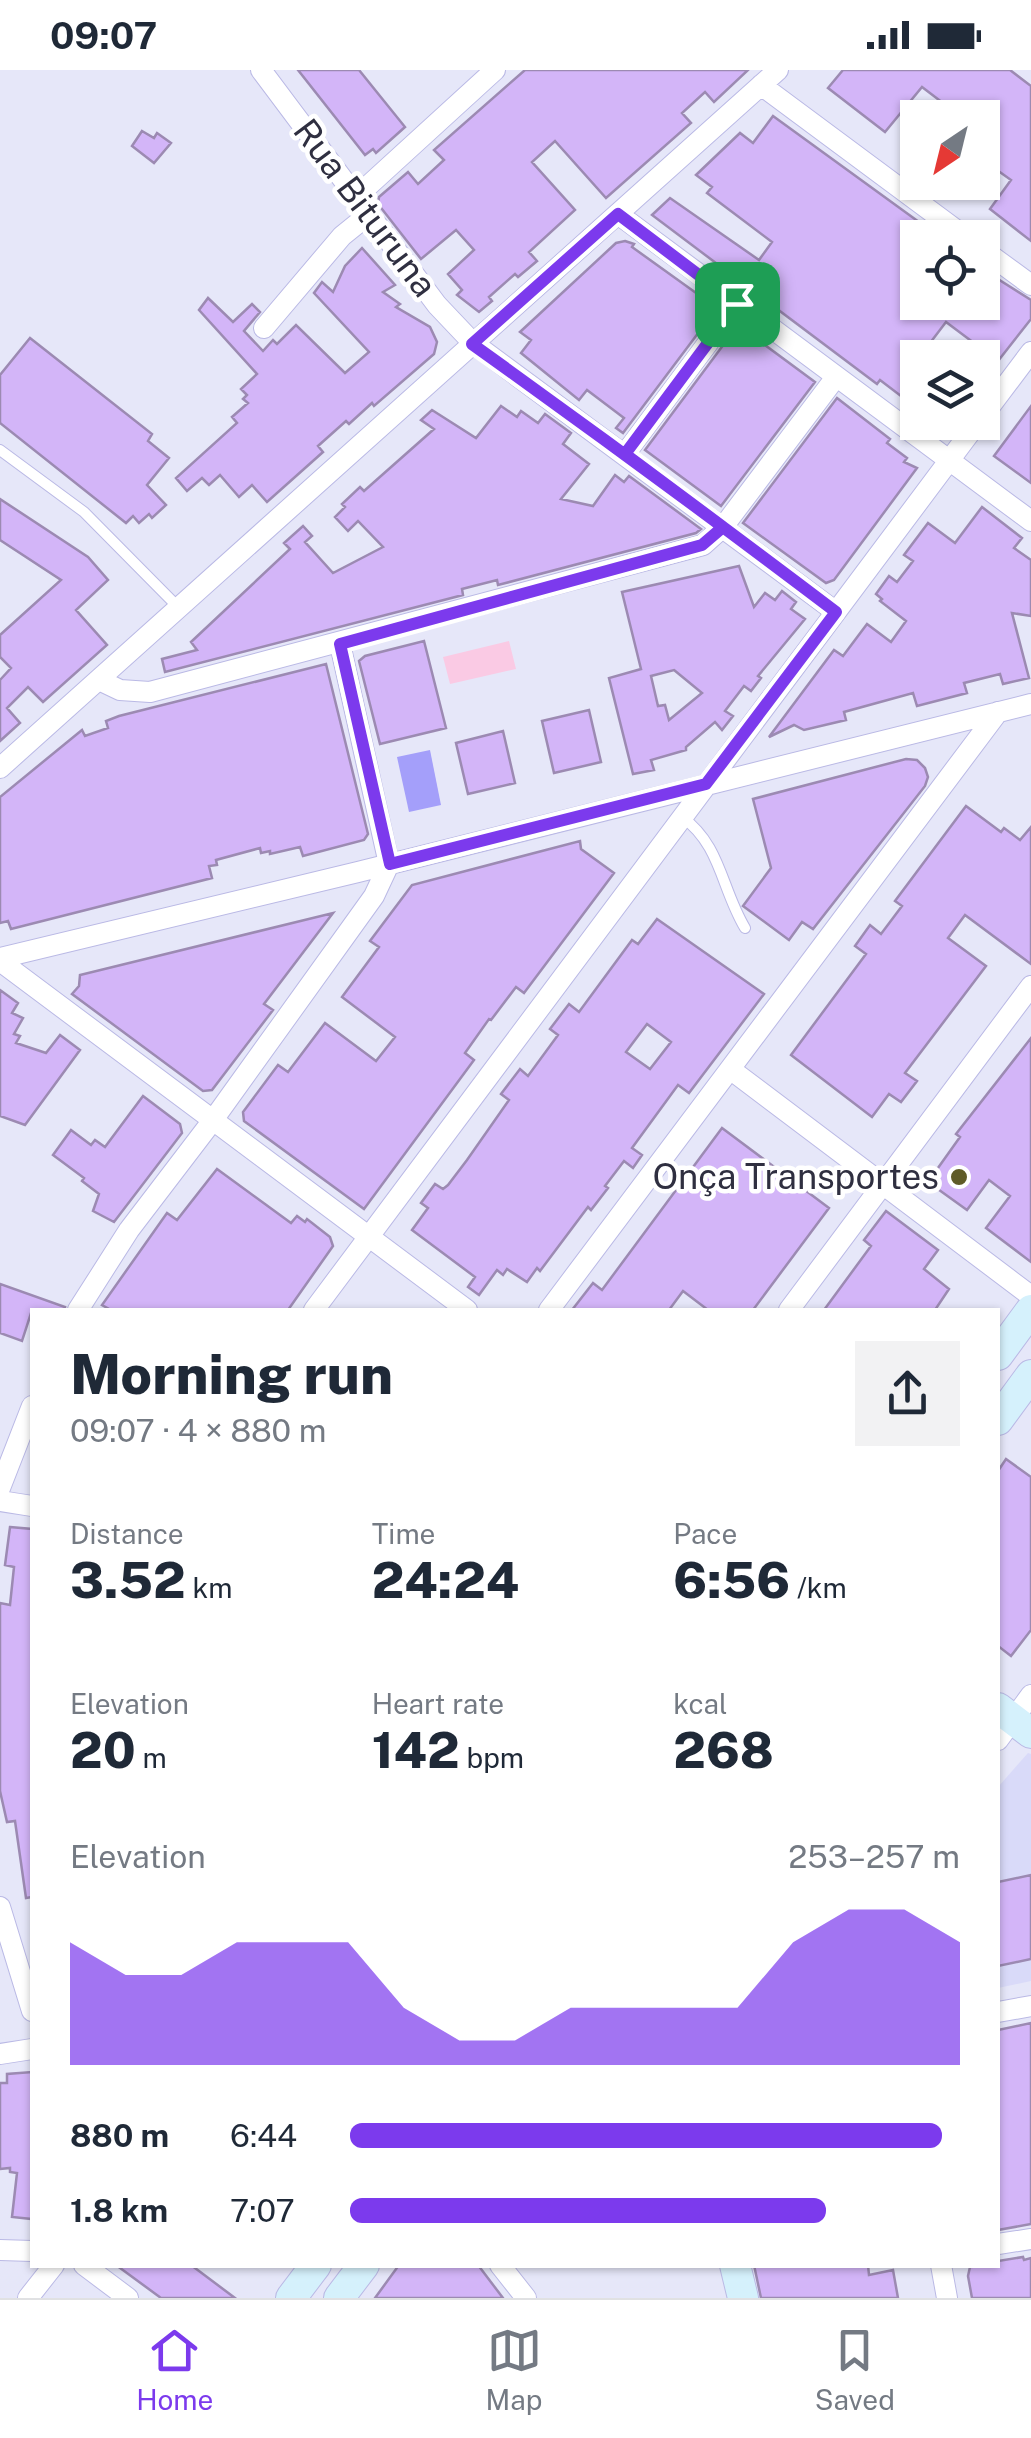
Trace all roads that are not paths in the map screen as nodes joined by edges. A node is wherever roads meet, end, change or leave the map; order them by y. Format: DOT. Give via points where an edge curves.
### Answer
graph roads {
  1 [pos="261,70"];
  2 [pos="778,70"];
  3 [pos="482,74"];
  4 [pos="761,85"];
  5 [pos="356,196"];
  6 [pos="368,214"];
  7 [pos="618,214"];
  8 [pos="943,220"];
  9 [pos="1000,262"];
  10 [pos="1031,285"];
  11 [pos="737,304"];
  12 [pos="264,328"];
  13 [pos="472,344"];
  14 [pos="1031,352"];
  15 [pos="836,377"];
  16 [pos="1000,392"];
  17 [pos="965,440"];
  18 [pos="0,450"];
  19 [pos="625,454"];
  20 [pos="950,460"];
  21 [pos="1031,520"];
  22 [pos="723,527"];
  23 [pos="179,608"];
  24 [pos="836,612"];
  25 [pos="340,644"];
  26 [pos="99,680"];
  27 [pos="1031,704"];
  28 [pos="998,712"];
  29 [pos="0,768"];
  30 [pos="706,784"];
  31 [pos="681,816"];
  32 [pos="390,864"];
  33 [pos="745,928"];
  34 [pos="0,960"];
  35 [pos="1031,986"];
  36 [pos="730,1069"];
  37 [pos="213,1120"];
  38 [pos="882,1184"];
  39 [pos="367,1235"];
  40 [pos="1031,1296"];
  41 [pos="79,1308"];
  42 [pos="315,1308"];
  43 [pos="464,1308"];
  44 [pos="551,1308"];
  45 [pos="789,1308"];
  46 [pos="1031,1310"];
  47 [pos="1000,1352"];
  48 [pos="1031,1375"];
  49 [pos="30,1411"];
  50 [pos="1000,1417"];
  51 [pos="0,1488"];
  52 [pos="0,1501"];
  53 [pos="30,1506"];
  54 [pos="0,1907"];
  55 [pos="30,2004"];
  56 [pos="1031,2006"];
  57 [pos="1000,2012"];
  58 [pos="30,2049"];
  59 [pos="0,2054"];
  60 [pos="1031,2239"];
  61 [pos="1000,2244"];
  62 [pos="0,2250"];
  63 [pos="30,2251"];
  64 [pos="52,2268"];
  65 [pos="88,2268"];
  66 [pos="314,2268"];
  67 [pos="362,2268"];
  68 [pos="502,2268"];
  69 [pos="736,2268"];
  70 [pos="942,2268"];
  71 [pos="28,2298"];
  72 [pos="128,2298"];
  73 [pos="291,2298"];
  74 [pos="339,2298"];
  75 [pos="526,2298"];
  76 [pos="743,2298"];
  77 [pos="948,2298"];
  1 -- 5 [label="street, Rua Bituruna"];
  2 -- 4 [label="street"];
  3 -- 5 [label="street"];
  4 -- 7 [label="street"];
  4 -- 8 [label="street"];
  5 -- 6 [label="street, Rua Bituruna"];
  6 -- 12 [label="street"];
  6 -- 13 [label="street, Rua Bituruna"];
  7 -- 11 [label="street"];
  7 -- 13 [label="street"];
  9 -- 10 [label="street"];
  11 -- 15 [label="street"];
  11 -- 19 [label="street"];
  13 -- 19 [label="street, Rua Bituruna"];
  13 -- 23 [label="street"];
  14 -- 16 [label="street"];
  15 -- 20 [label="street"];
  15 -- 22 [label="street"];
  17 -- 20 [label="street"];
  18 -- 23 [label="lane" via="84,512"];
  19 -- 22 [label="street, Rua Bituruna"];
  20 -- 21 [label="street"];
  20 -- 24 [label="street"];
  22 -- 24 [label="street, Rua Bituruna"];
  22 -- 25 [label="street" via="702,545"];
  23 -- 26 [label="street"];
  24 -- 30 [label="street"];
  25 -- 26 [label="street" via="150,692"];
  25 -- 32 [label="street"];
  26 -- 29 [label="street"];
  27 -- 28 [label="street"];
  28 -- 30 [label="street"];
  28 -- 36 [label="street"];
  30 -- 31 [label="street"];
  30 -- 32 [label="street"];
  31 -- 33 [label="lane" via="705,836"];
  31 -- 39 [label="street"];
  32 -- 34 [label="street"];
  32 -- 37 [label="street" via="374,896"];
  34 -- 37 [label="street"];
  35 -- 38 [label="street"];
  36 -- 38 [label="street"];
  36 -- 44 [label="street"];
  37 -- 39 [label="street"];
  37 -- 41 [label="street"];
  38 -- 40 [label="street"];
  38 -- 45 [label="street"];
  39 -- 42 [label="street"];
  39 -- 43 [label="street"];
  46 -- 47 [label="main road"];
  48 -- 50 [label="main road"];
  49 -- 51 [label="street"];
  52 -- 53 [label="street"];
  54 -- 55 [label="street"];
  56 -- 57 [label="street"];
  58 -- 59 [label="street"];
  60 -- 61 [label="street"];
  62 -- 63 [label="street"];
  64 -- 71 [label="street"];
  65 -- 72 [label="street"];
  66 -- 73 [label="main road"];
  67 -- 74 [label="main road"];
  68 -- 75 [label="street"];
  69 -- 76 [label="main road"];
  70 -- 77 [label="street"];
}
